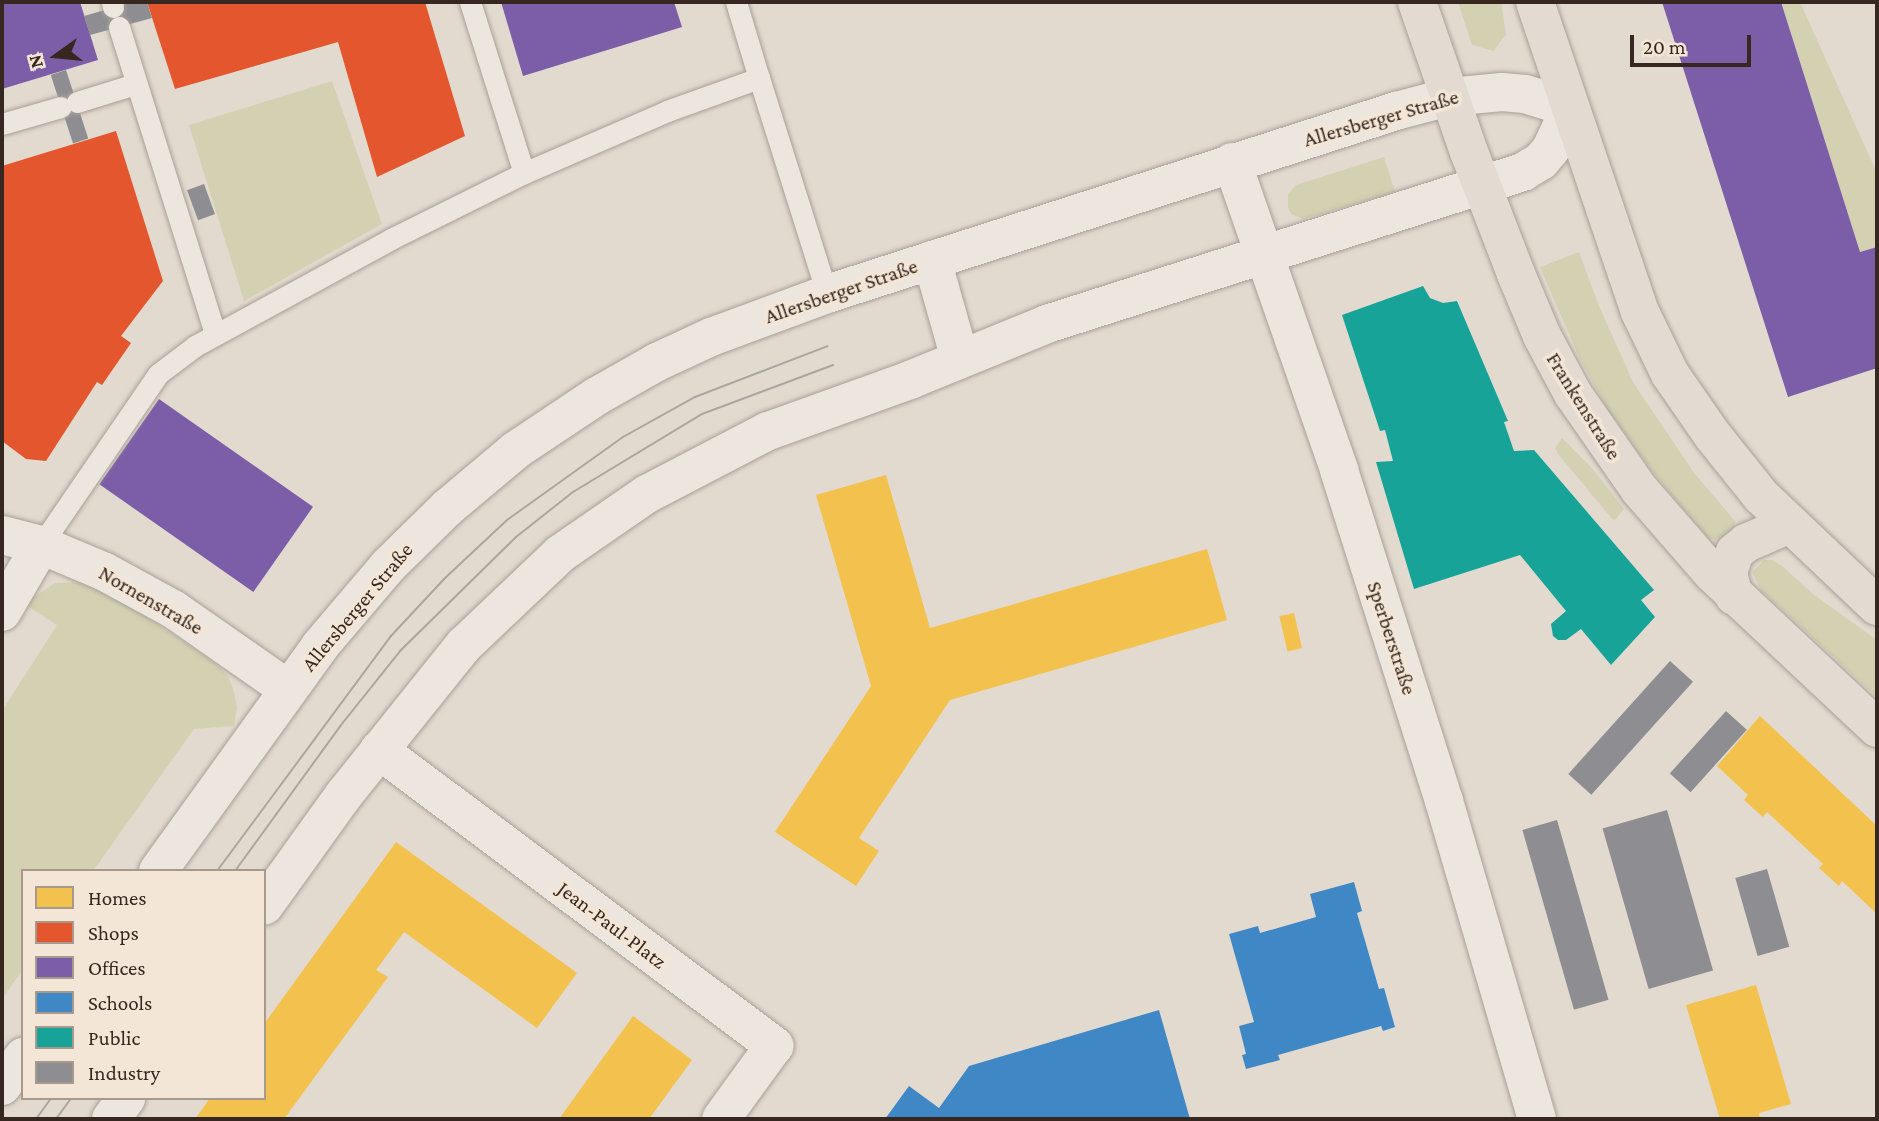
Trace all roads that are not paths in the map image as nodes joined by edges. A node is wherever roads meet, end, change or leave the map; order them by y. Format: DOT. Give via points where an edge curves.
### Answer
graph roads {
  1 [pos="471,2"];
  2 [pos="736,2"];
  3 [pos="1417,2"];
  4 [pos="1535,2"];
  5 [pos="115,12"];
  6 [pos="759,78"];
  7 [pos="135,84"];
  8 [pos="1449,97"];
  9 [pos="1570,108"];
  10 [pos="2,124"];
  11 [pos="1232,162"];
  12 [pos="524,173"];
  13 [pos="1482,186"];
  14 [pos="1263,254"];
  15 [pos="932,260"];
  16 [pos="827,294"];
  17 [pos="215,334"];
  18 [pos="960,359"];
  19 [pos="1790,524"];
  20 [pos="2,535"];
  21 [pos="41,545"];
  22 [pos="1734,596"];
  23 [pos="1877,606"];
  24 [pos="2,611"];
  25 [pos="289,690"];
  26 [pos="1877,728"];
  27 [pos="379,750"];
  28 [pos="159,869"];
  29 [pos="266,903"];
  30 [pos="21,1060"];
  31 [pos="2,1086"];
  32 [pos="125,1100"];
  33 [pos="111,1119"];
  34 [pos="720,1119"];
  35 [pos="1537,1119"];
  1 -- 12 [label="lane"];
  2 -- 6 [label="lane"];
  3 -- 8 [label="main road, Frankenstraße"];
  4 -- 9 [label="main road"];
  5 -- 7 [label="lane"];
  6 -- 12 [label="lane" via="667,111"];
  6 -- 16 [label="lane"];
  7 -- 10 [label="lane"];
  7 -- 17 [label="lane"];
  8 -- 9 [label="main road, Allersberger Straße" via="1514,93"];
  8 -- 11 [label="main road, Allersberger Straße"];
  8 -- 13 [label="main road, Frankenstraße"];
  9 -- 13 [label="main road" via="1541,161"];
  9 -- 19 [label="main road" via="1654,345 1719,444"];
  11 -- 14 [label="main road, Sperberstraße"];
  11 -- 15 [label="main road, Allersberger Straße"];
  12 -- 17 [label="lane"];
  13 -- 14 [label="main road"];
  13 -- 22 [label="main road, Frankenstraße" via="1538,326 1573,394 1639,489"];
  14 -- 18 [label="main road" via="1082,312"];
  14 -- 35 [label="main road, Sperberstraße" via="1339,470 1444,801"];
  15 -- 16 [label="main road, Allersberger Straße"];
  15 -- 18 [label="main road"];
  16 -- 25 [label="main road, Allersberger Straße" via="657,362 516,450 389,565"];
  17 -- 21 [label="lane" via="158,374"];
  18 -- 27 [label="main road" via="760,435 695,466 625,508 560,554 487,620"];
  19 -- 22 [label="main road" via="1735,552 1728,573"];
  19 -- 23 [label="main road"];
  20 -- 21 [label="main road, Nornenstraße"];
  21 -- 24 [label="main road"];
  21 -- 25 [label="main road, Nornenstraße" via="105,572 173,610"];
  22 -- 26 [label="main road, Frankenstraße"];
  25 -- 28 [label="main road, Allersberger Straße"];
  27 -- 29 [label="main road"];
  27 -- 34 [label="main road, Jean-Paul-Platz" via="774,1046"];
  30 -- 31 [label="main road"];
  32 -- 33 [label="main road"];
}
